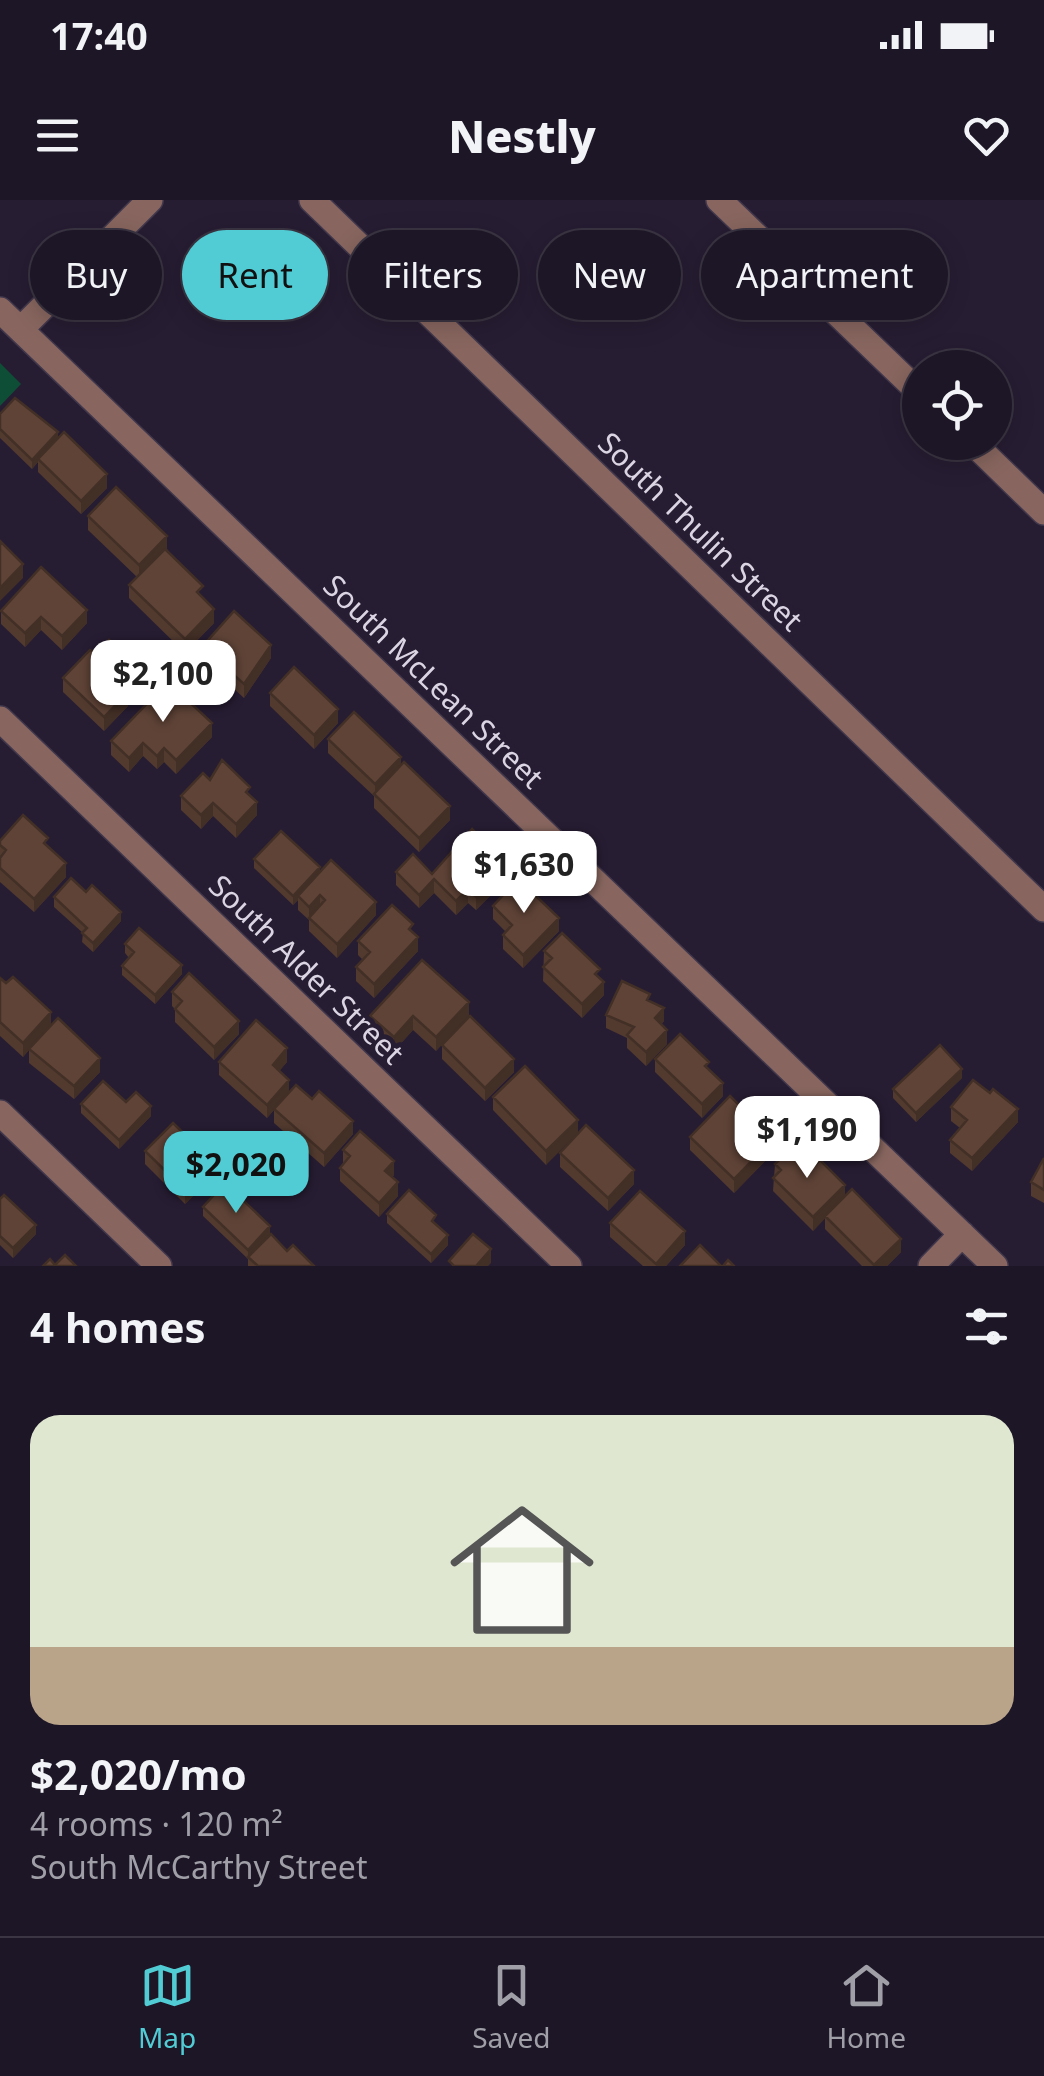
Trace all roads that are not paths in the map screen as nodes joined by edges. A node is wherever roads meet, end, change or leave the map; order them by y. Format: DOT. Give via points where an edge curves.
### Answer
graph roads {
  1 [pos="150,200"];
  2 [pos="312,200"];
  3 [pos="719,200"];
  4 [pos="0,310"];
  5 [pos="21,330"];
  6 [pos="902,376"];
  7 [pos="991,460"];
  8 [pos="1044,512"];
  9 [pos="0,719"];
  10 [pos="1044,909"];
  11 [pos="0,1113"];
  12 [pos="962,1234"];
  13 [pos="159,1266"];
  14 [pos="569,1266"];
  15 [pos="931,1266"];
  16 [pos="995,1266"];
  1 -- 5 [label="street"];
  2 -- 10 [label="street, South Thulin Street"];
  3 -- 6 [label="street"];
  4 -- 5 [label="street, South McLean Street"];
  5 -- 12 [label="street, South McLean Street"];
  7 -- 8 [label="street"];
  9 -- 14 [label="street, South Alder Street"];
  11 -- 13 [label="street"];
  12 -- 15 [label="street"];
  12 -- 16 [label="street, South McLean Street"];
}
